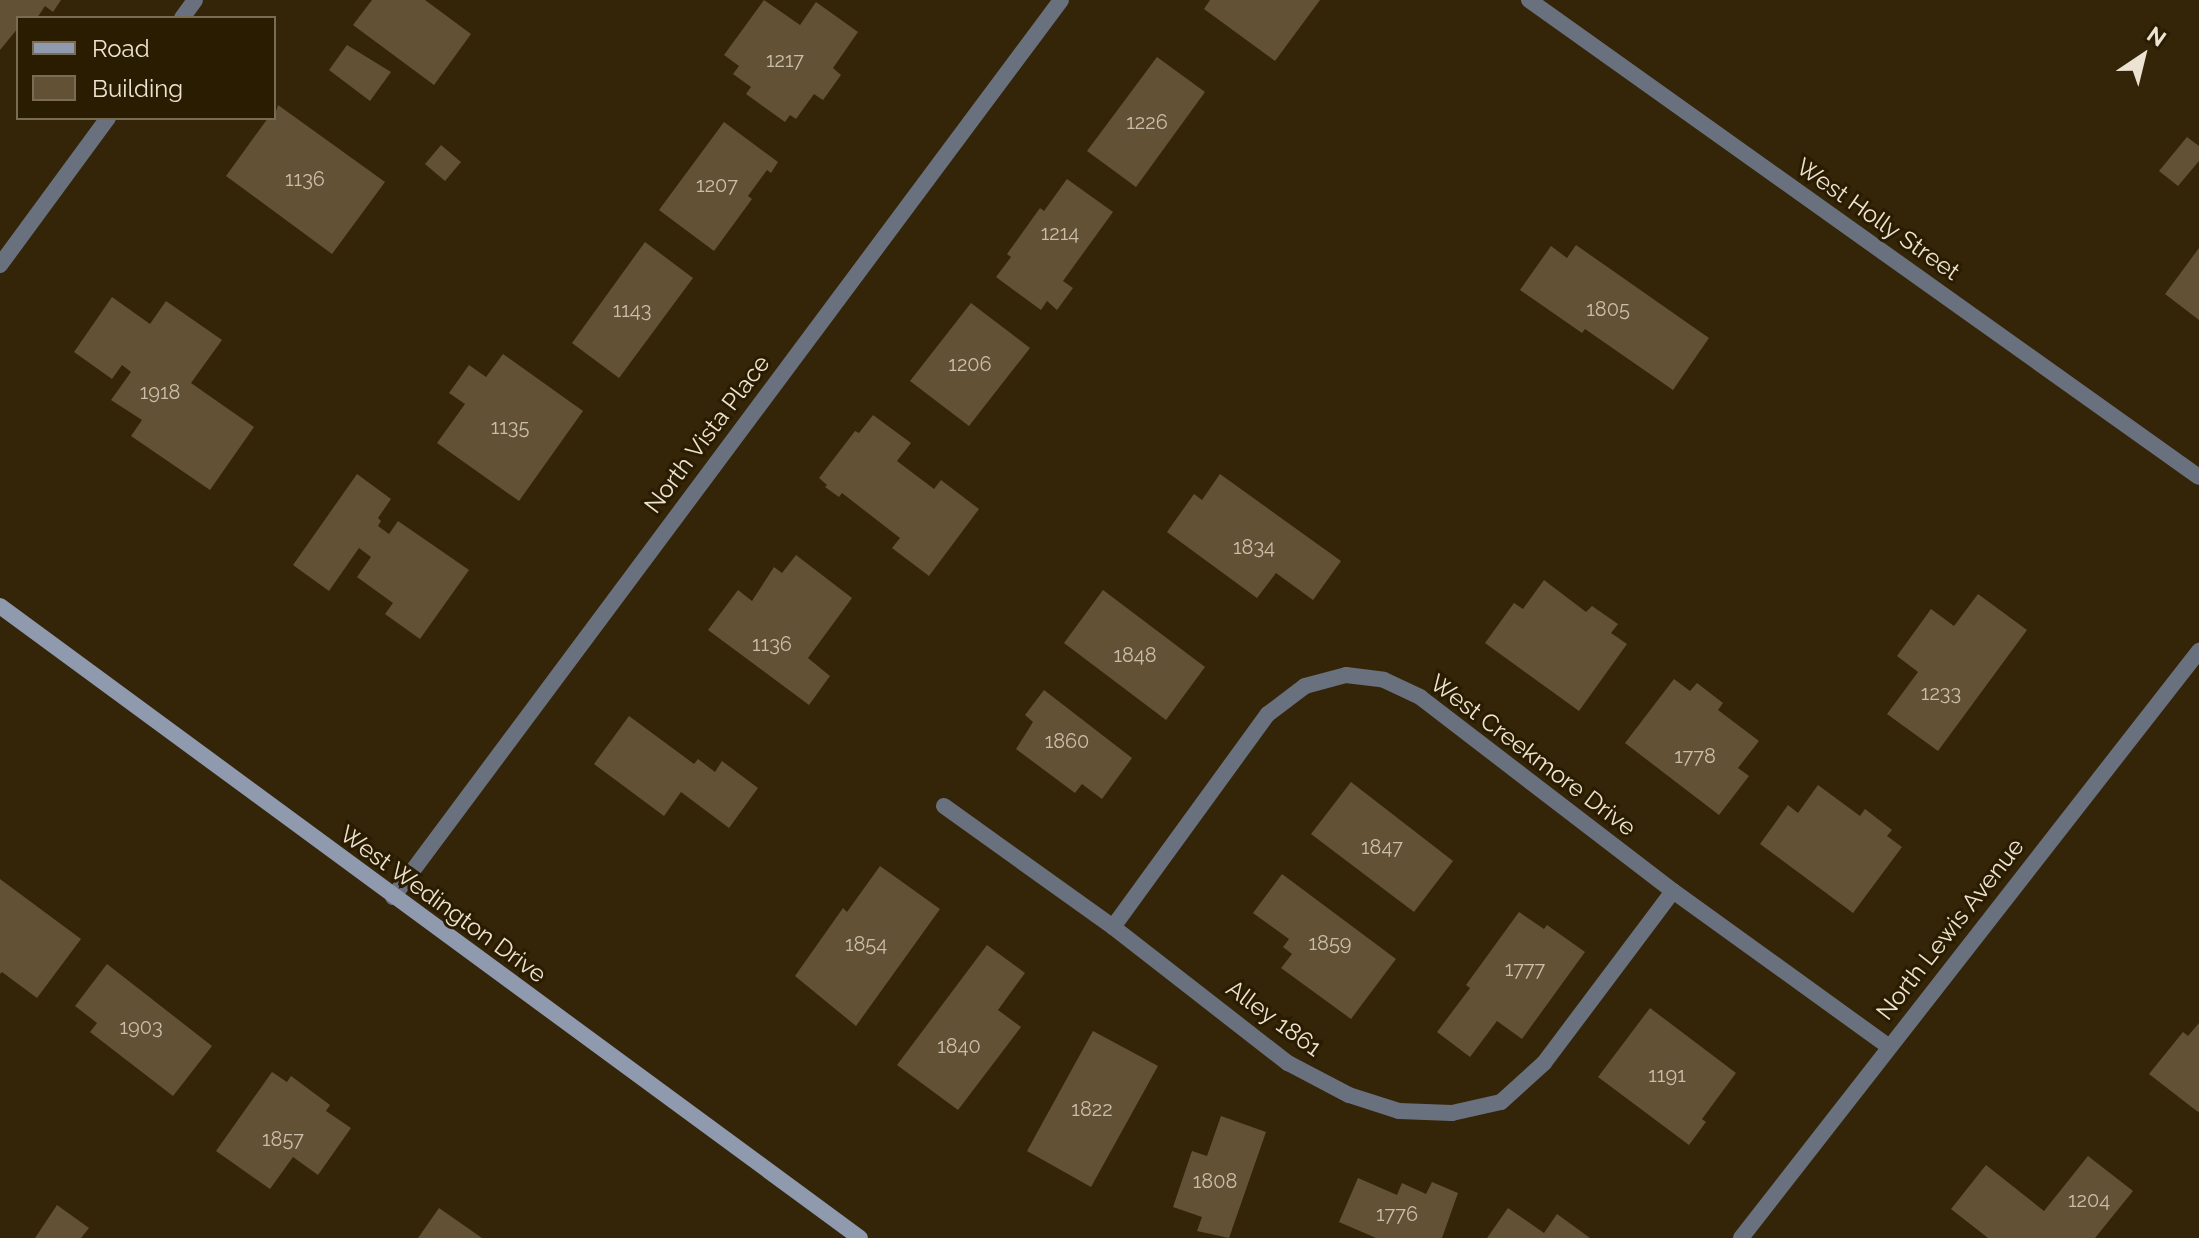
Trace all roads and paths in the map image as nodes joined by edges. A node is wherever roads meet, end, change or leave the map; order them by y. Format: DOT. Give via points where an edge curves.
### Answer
graph roads {
  1 [pos="1061,0"];
  2 [pos="1529,0"];
  3 [pos="107,120"];
  4 [pos="0,265"];
  5 [pos="2199,477"];
  6 [pos="0,606"];
  7 [pos="2199,651"];
  8 [pos="944,806"];
  9 [pos="1673,891"];
  10 [pos="393,897"];
  11 [pos="1113,927"];
  12 [pos="1888,1046"];
  13 [pos="860,1238"];
  14 [pos="1741,1238"];
  1 -- 10 [label="street, North Vista Place"];
  2 -- 5 [label="street, West Holly Street"];
  3 -- 4 [label="street"];
  6 -- 10 [label="main road, West Wedington Drive"];
  7 -- 12 [label="street, North Lewis Avenue"];
  8 -- 11 [label="street, Alley 1861"];
  9 -- 11 [label="street, Alley 1861" via="1544,1063 1501,1102 1452,1113 1399,1111 1349,1095 1288,1063"];
  9 -- 11 [label="street, West Creekmore Drive" via="1420,697 1384,680 1346,675 1305,686 1268,714"];
  9 -- 12 [label="street, West Creekmore Drive"];
  10 -- 13 [label="main road, West Wedington Drive"];
  12 -- 14 [label="street, North Lewis Avenue"];
}
